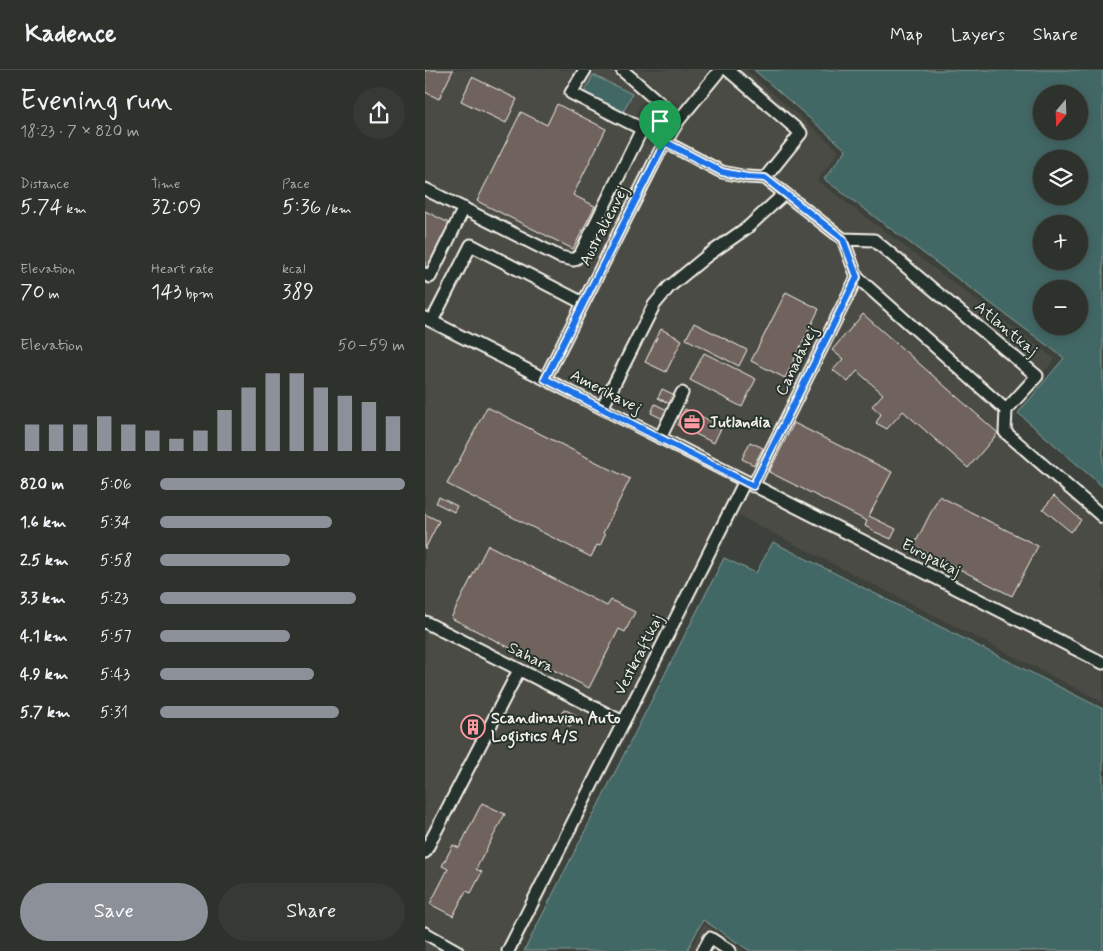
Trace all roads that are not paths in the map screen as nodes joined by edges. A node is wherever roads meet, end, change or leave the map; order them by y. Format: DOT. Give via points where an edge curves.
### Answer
graph roads {
  1 [pos="585,70"];
  2 [pos="622,70"];
  3 [pos="720,70"];
  4 [pos="728,70"];
  5 [pos="679,120"];
  6 [pos="665,142"];
  7 [pos="765,178"];
  8 [pos="425,189"];
  9 [pos="785,194"];
  10 [pos="464,208"];
  11 [pos="843,239"];
  12 [pos="425,274"];
  13 [pos="857,277"];
  14 [pos="583,303"];
  15 [pos="428,320"];
  16 [pos="545,379"];
  17 [pos="682,393"];
  18 [pos="602,408"];
  19 [pos="1006,410"];
  20 [pos="660,438"];
  21 [pos="749,484"];
  22 [pos="1103,517"];
  23 [pos="425,622"];
  24 [pos="1103,663"];
  25 [pos="519,670"];
  26 [pos="623,722"];
  27 [pos="425,852"];
  28 [pos="425,933"];
  29 [pos="457,951"];
  30 [pos="508,951"];
  31 [pos="703,951"];
  32 [pos="730,951"];
  1 -- 10 [label="street" via="571,93 642,129 580,255 574,260 560,257"];
  2 -- 5 [label="street"];
  3 -- 5 [label="street, Australienvej"];
  4 -- 7 [label="street" via="801,133"];
  5 -- 6 [label="street, Australienvej"];
  6 -- 7 [label="street" via="722,172"];
  6 -- 14 [label="street, Australienvej"];
  7 -- 9 [label="street"];
  8 -- 10 [label="street"];
  9 -- 11 [label="street"];
  9 -- 18 [label="street" via="748,227 669,286 654,305"];
  10 -- 12 [label="street" via="431,277"];
  11 -- 13 [label="street"];
  11 -- 19 [label="street, Atlantkaj" via="875,240 1037,376"];
  13 -- 19 [label="street"];
  13 -- 21 [label="street, Canadavej"];
  14 -- 15 [label="street" via="471,245"];
  14 -- 16 [label="street, Australienvej"];
  15 -- 16 [label="street, Amerikavej"];
  16 -- 18 [label="street, Amerikavej"];
  17 -- 20 [label="street"];
  18 -- 20 [label="street, Amerikavej"];
  19 -- 22 [label="street" via="1005,432"];
  20 -- 21 [label="street, Amerikavej"];
  21 -- 24 [label="street, Europakaj"];
  21 -- 26 [label="street, Vestkraftkaj"];
  23 -- 25 [label="street, Sahara"];
  25 -- 26 [label="street, Sahara"];
  25 -- 27 [label="street"];
  26 -- 30 [label="street, Vestkraftkaj"];
  28 -- 29 [label="street"];
  31 -- 32 [label="street" via="710,938"];
}
